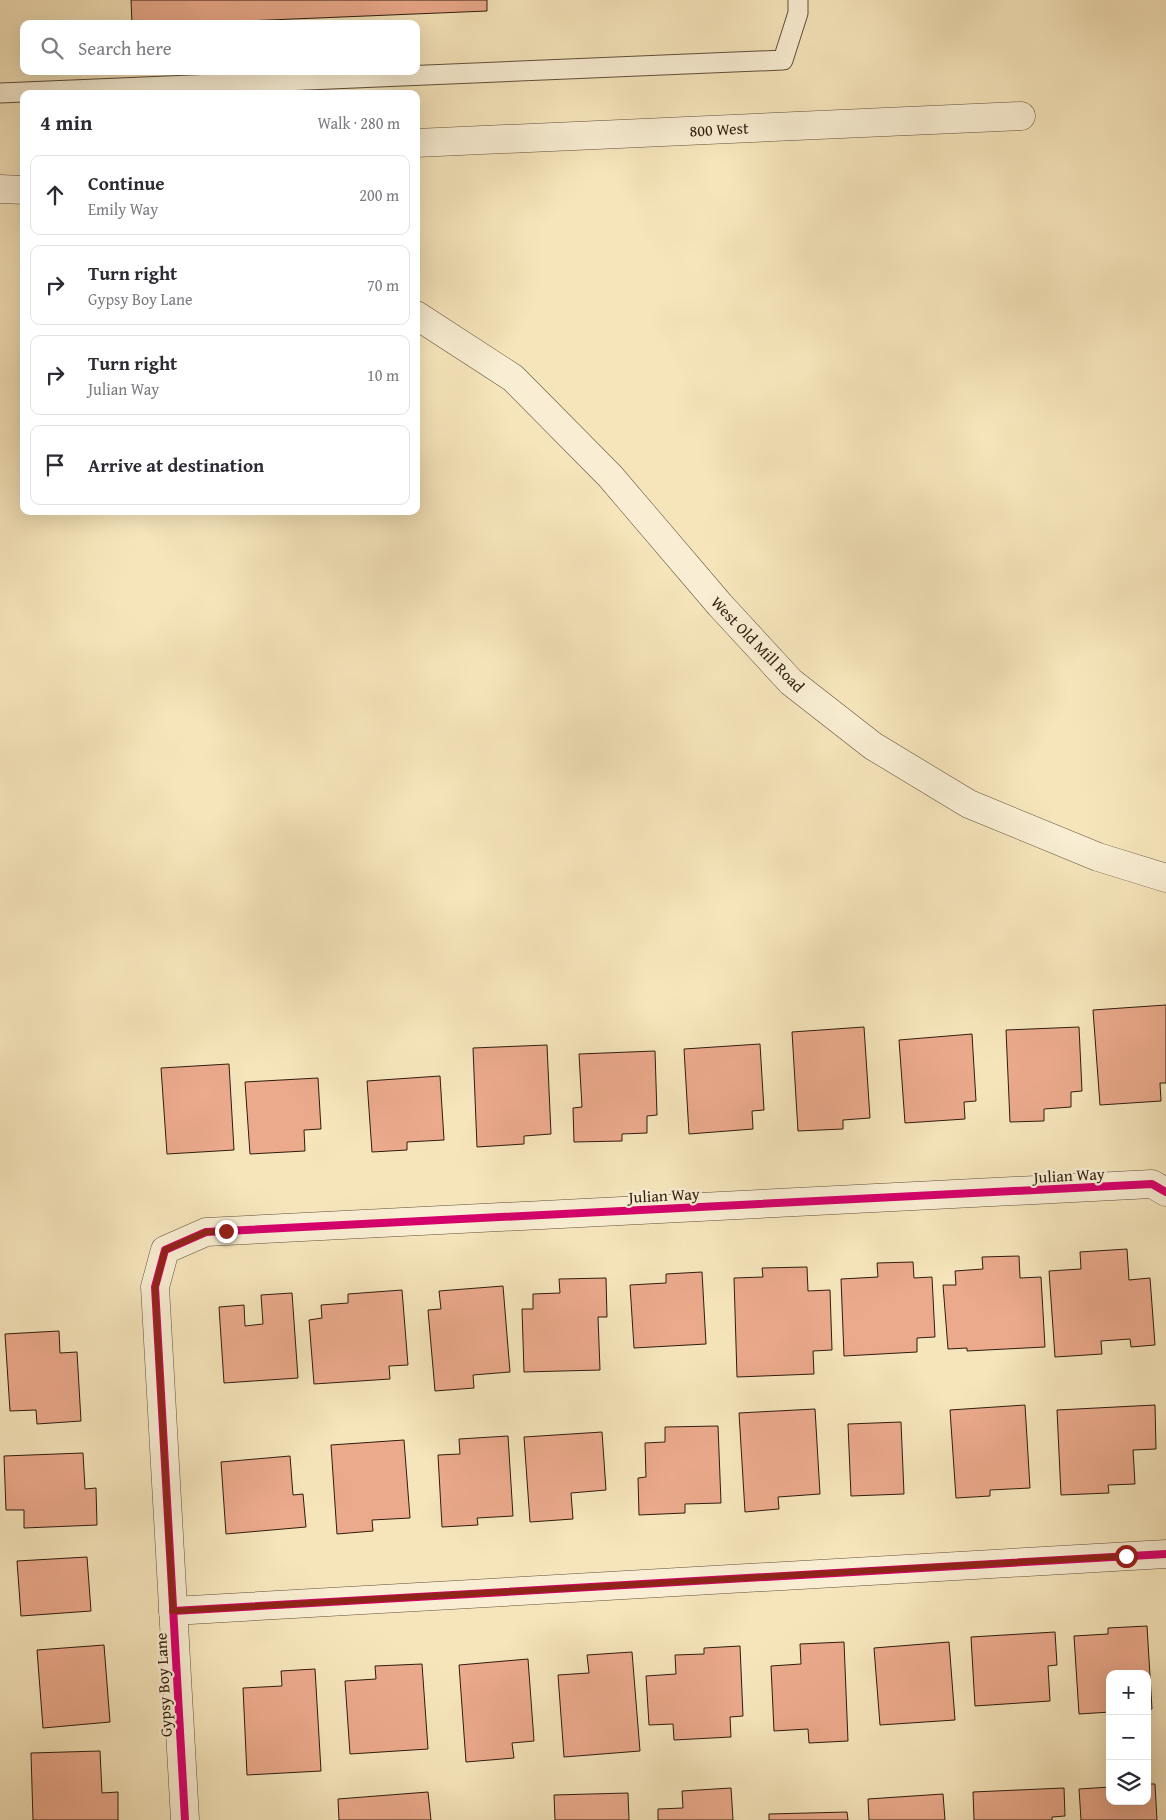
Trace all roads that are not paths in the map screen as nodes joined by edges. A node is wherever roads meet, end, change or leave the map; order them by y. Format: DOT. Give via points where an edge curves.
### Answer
graph roads {
  1 [pos="798,0"];
  2 [pos="205,89"];
  3 [pos="154,90"];
  4 [pos="0,93"];
  5 [pos="20,93"];
  6 [pos="1021,116"];
  7 [pos="420,143"];
  8 [pos="0,189"];
  9 [pos="20,190"];
  10 [pos="420,318"];
  11 [pos="1166,878"];
  12 [pos="1166,1192"];
  13 [pos="165,1250"];
  14 [pos="1166,1554"];
  15 [pos="173,1611"];
  16 [pos="185,1820"];
  1 -- 2 [label="lane" via="798,13 783,60"];
  2 -- 3 [label="lane"];
  4 -- 5 [label="lane"];
  6 -- 7 [label="street, 800 West"];
  8 -- 9 [label="street"];
  10 -- 11 [label="street, West Old Mill Road" via="513,378 610,476 720,605 791,682 873,746 969,804 1098,857"];
  12 -- 13 [label="street, Julian Way" via="1152,1184 206,1232"];
  13 -- 15 [label="street, Gypsy Boy Lane" via="155,1288"];
  14 -- 15 [label="street"];
  15 -- 16 [label="street, Gypsy Boy Lane"];
}
